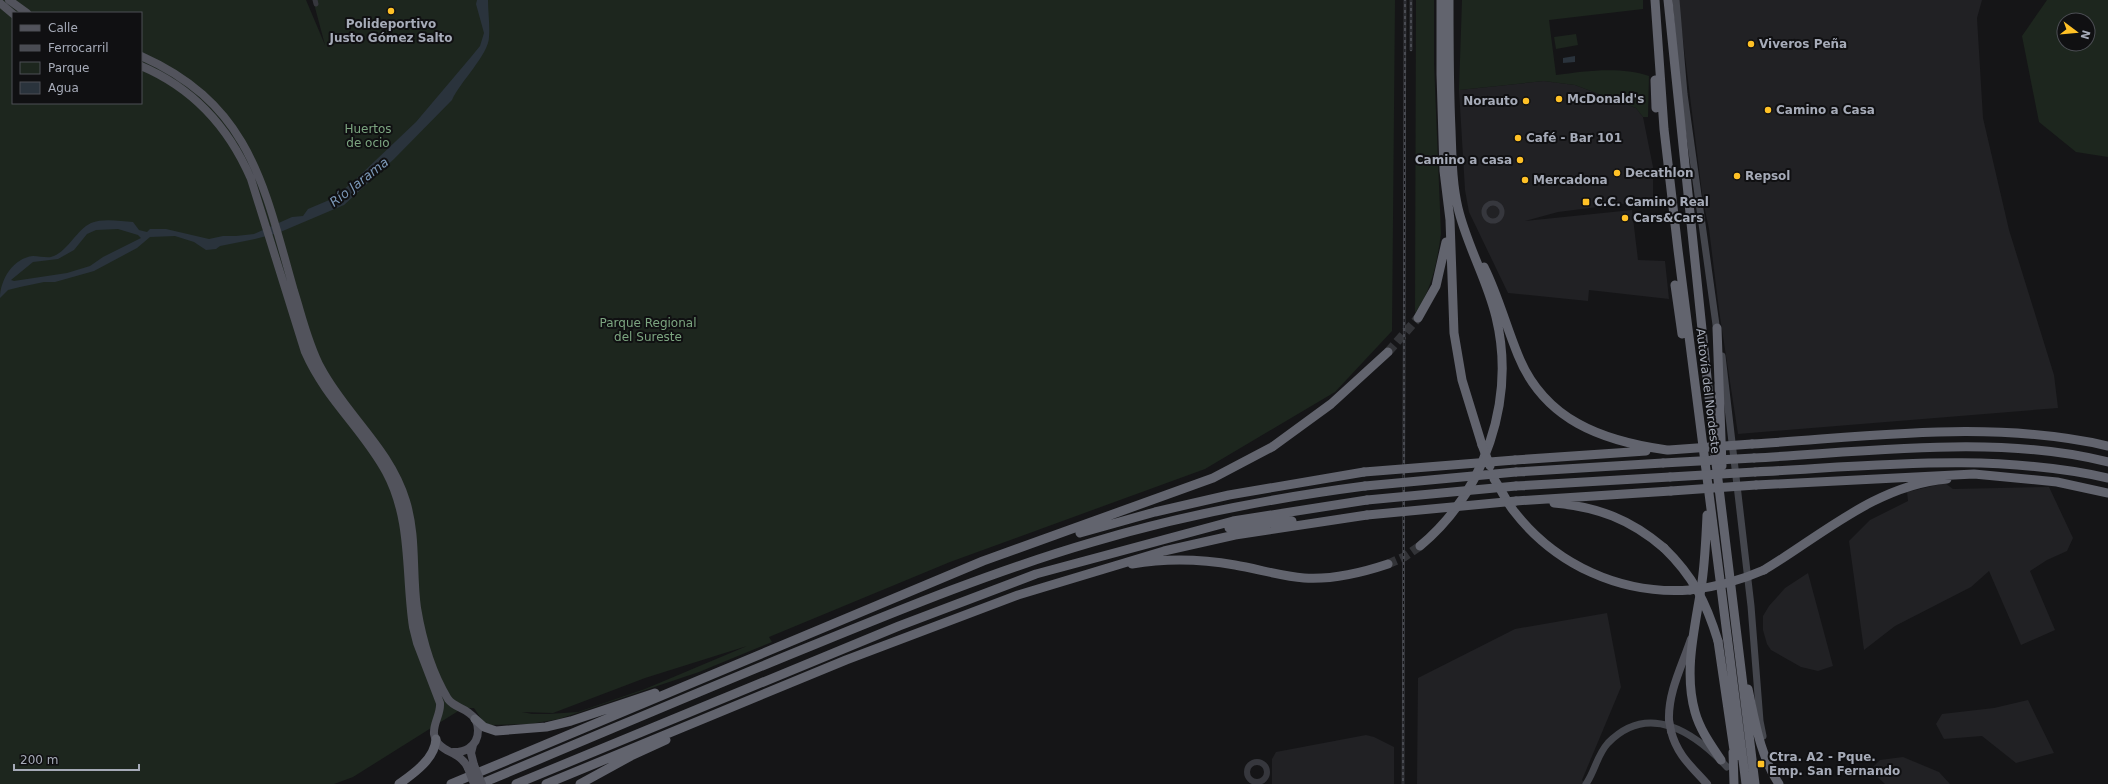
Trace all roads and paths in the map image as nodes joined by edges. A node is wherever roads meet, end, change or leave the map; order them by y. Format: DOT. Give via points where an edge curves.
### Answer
graph roads {
  1 [pos="9,0"];
  2 [pos="1441,0"];
  3 [pos="1449,0"];
  4 [pos="1655,0"];
  5 [pos="1668,0"];
  6 [pos="1676,0"];
  7 [pos="0,3"];
  8 [pos="26,12"];
  9 [pos="12,13"];
  10 [pos="1658,49"];
  11 [pos="142,57"];
  12 [pos="142,67"];
  13 [pos="1656,108"];
  14 [pos="1446,192"];
  15 [pos="1466,232"];
  16 [pos="1675,285"];
  17 [pos="1418,318"];
  18 [pos="1716,328"];
  19 [pos="1388,352"];
  20 [pos="1696,398"];
  21 [pos="2108,447"];
  22 [pos="1668,450"];
  23 [pos="2108,462"];
  24 [pos="2026,478"];
  25 [pos="2108,478"];
  26 [pos="1707,482"];
  27 [pos="2108,492"];
  28 [pos="1519,501"];
  29 [pos="1367,515"];
  30 [pos="1206,528"];
  31 [pos="1725,529"];
  32 [pos="1034,544"];
  33 [pos="1420,546"];
  34 [pos="1388,564"];
  35 [pos="1095,571"];
  36 [pos="1735,618"];
  37 [pos="1695,623"];
  38 [pos="748,660"];
  39 [pos="774,690"];
  40 [pos="459,708"];
  41 [pos="1730,716"];
  42 [pos="438,718"];
  43 [pos="475,719"];
  44 [pos="436,739"];
  45 [pos="473,745"];
  46 [pos="453,752"];
  47 [pos="1724,763"];
  48 [pos="471,767"];
  49 [pos="399,784"];
  50 [pos="451,784"];
  51 [pos="474,784"];
  52 [pos="481,784"];
  53 [pos="516,784"];
  54 [pos="546,784"];
  55 [pos="580,784"];
  56 [pos="1586,784"];
  57 [pos="1707,784"];
  58 [pos="1734,784"];
  59 [pos="1739,784"];
  60 [pos="1746,784"];
  61 [pos="1755,784"];
  62 [pos="1780,784"];
  1 -- 8 [label="main road"];
  2 -- 14 [label="highway"];
  3 -- 15 [label="highway" via="1449,94 1453,174 1458,209"];
  4 -- 10 [label="highway, Autovía del Nordeste"];
  5 -- 31 [label="highway, Autovía del Nordeste" via="1715,455"];
  6 -- 18 [label="main road" via="1684,94"];
  7 -- 9 [label="main road"];
  10 -- 13 [label="highway" via="1655,64"];
  10 -- 20 [label="highway, Autovía del Nordeste" via="1664,129"];
  11 -- 40 [label="main road" via="182,78 214,105 243,141 253,160 320,367 384,454 401,485 414,537 417,607 424,640 445,694 452,705"];
  12 -- 42 [label="main road" via="178,86 209,112 236,147 251,179 305,352 313,370 326,392 386,473 399,503 406,538 413,627 439,697 441,709"];
  14 -- 17 [label="highway" via="1446,238 1441,271 1436,286"];
  14 -- 24 [label="highway, bridge" via="1454,333 1462,380 1494,479 1531,531 1583,570 1636,587 1658,590 1711,588 1764,570 1844,517 1890,494 1943,480"];
  15 -- 22 [label="highway" via="1490,278 1518,356 1535,386 1548,401 1562,413 1608,438 1637,446"];
  15 -- 33 [label="highway" via="1496,318 1502,359 1499,401 1490,443 1467,492 1438,531"];
  16 -- 20 [label="highway" via="1691,387"];
  18 -- 31 [label="highway"];
  18 -- 62 [label="main road" via="1730,419 1751,606 1760,722"];
  19 -- 32 [label="highway" via="1331,404 1272,447 1213,478"];
  20 -- 26 [label="highway, Autovía del Nordeste"];
  21 -- 22 [label="highway, bridge" via="2031,434 1970,431"];
  22 -- 32 [label="highway, bridge" via="1364,472 1230,495"];
  23 -- 52 [label="highway, bridge" via="2029,450 1974,447 1754,458 1516,472 1365,486 1230,507 1156,524 970,582"];
  24 -- 27 [label="highway"];
  24 -- 28 [label="highway, bridge" via="1974,474 1944,475"];
  25 -- 30 [label="highway, bridge" via="2059,468 1981,462 1755,472 1516,486 1367,500 1267,515"];
  26 -- 37 [label="highway" via="1706,551"];
  26 -- 60 [label="highway, Autovía del Nordeste"];
  28 -- 29 [label="highway, bridge"];
  28 -- 41 [label="highway, bridge" via="1567,504 1606,512 1629,522 1681,564 1708,609 1718,640"];
  29 -- 30 [label="highway"];
  29 -- 35 [label="highway" via="1235,535 1164,550"];
  30 -- 53 [label="highway" via="1036,574 975,596"];
  31 -- 36 [label="highway, Autovía del Nordeste"];
  32 -- 38 [label="highway" via="910,590"];
  34 -- 35 [label="highway" via="1362,573 1305,578 1215,562 1181,560 1157,560"];
  35 -- 39 [label="highway" via="962,615"];
  36 -- 61 [label="highway, Autovía del Nordeste"];
  36 -- 62 [label="highway" via="1759,739 1767,762"];
  37 -- 47 [label="highway" via="1690,688 1701,729"];
  37 -- 57 [label="main road, bridge" via="1673,688 1669,720 1677,750"];
  38 -- 43 [label="highway" via="571,721 546,727 496,731 484,727"];
  38 -- 50 [label="highway"];
  39 -- 54 [label="highway"];
  39 -- 55 [label="highway" via="631,756"];
  40 -- 42 [label="main road" via="449,709"];
  40 -- 43 [label="main road" via="469,712"];
  41 -- 58 [label="highway"];
  41 -- 59 [label="highway"];
  42 -- 44 [label="main road" via="434,726"];
  43 -- 45 [label="main road" via="478,735"];
  44 -- 46 [label="main road" via="445,750"];
  44 -- 49 [label="highway" via="429,757 412,775"];
  45 -- 46 [label="main road" via="463,751"];
  45 -- 48 [label="main road"];
  46 -- 48 [label="main road" via="461,756"];
  47 -- 56 [label="main road" via="1682,730 1661,723 1644,724 1626,730 1607,744"];
  48 -- 51 [label="main road, bridge"];
  48 -- 52 [label="main road, bridge"];
}
